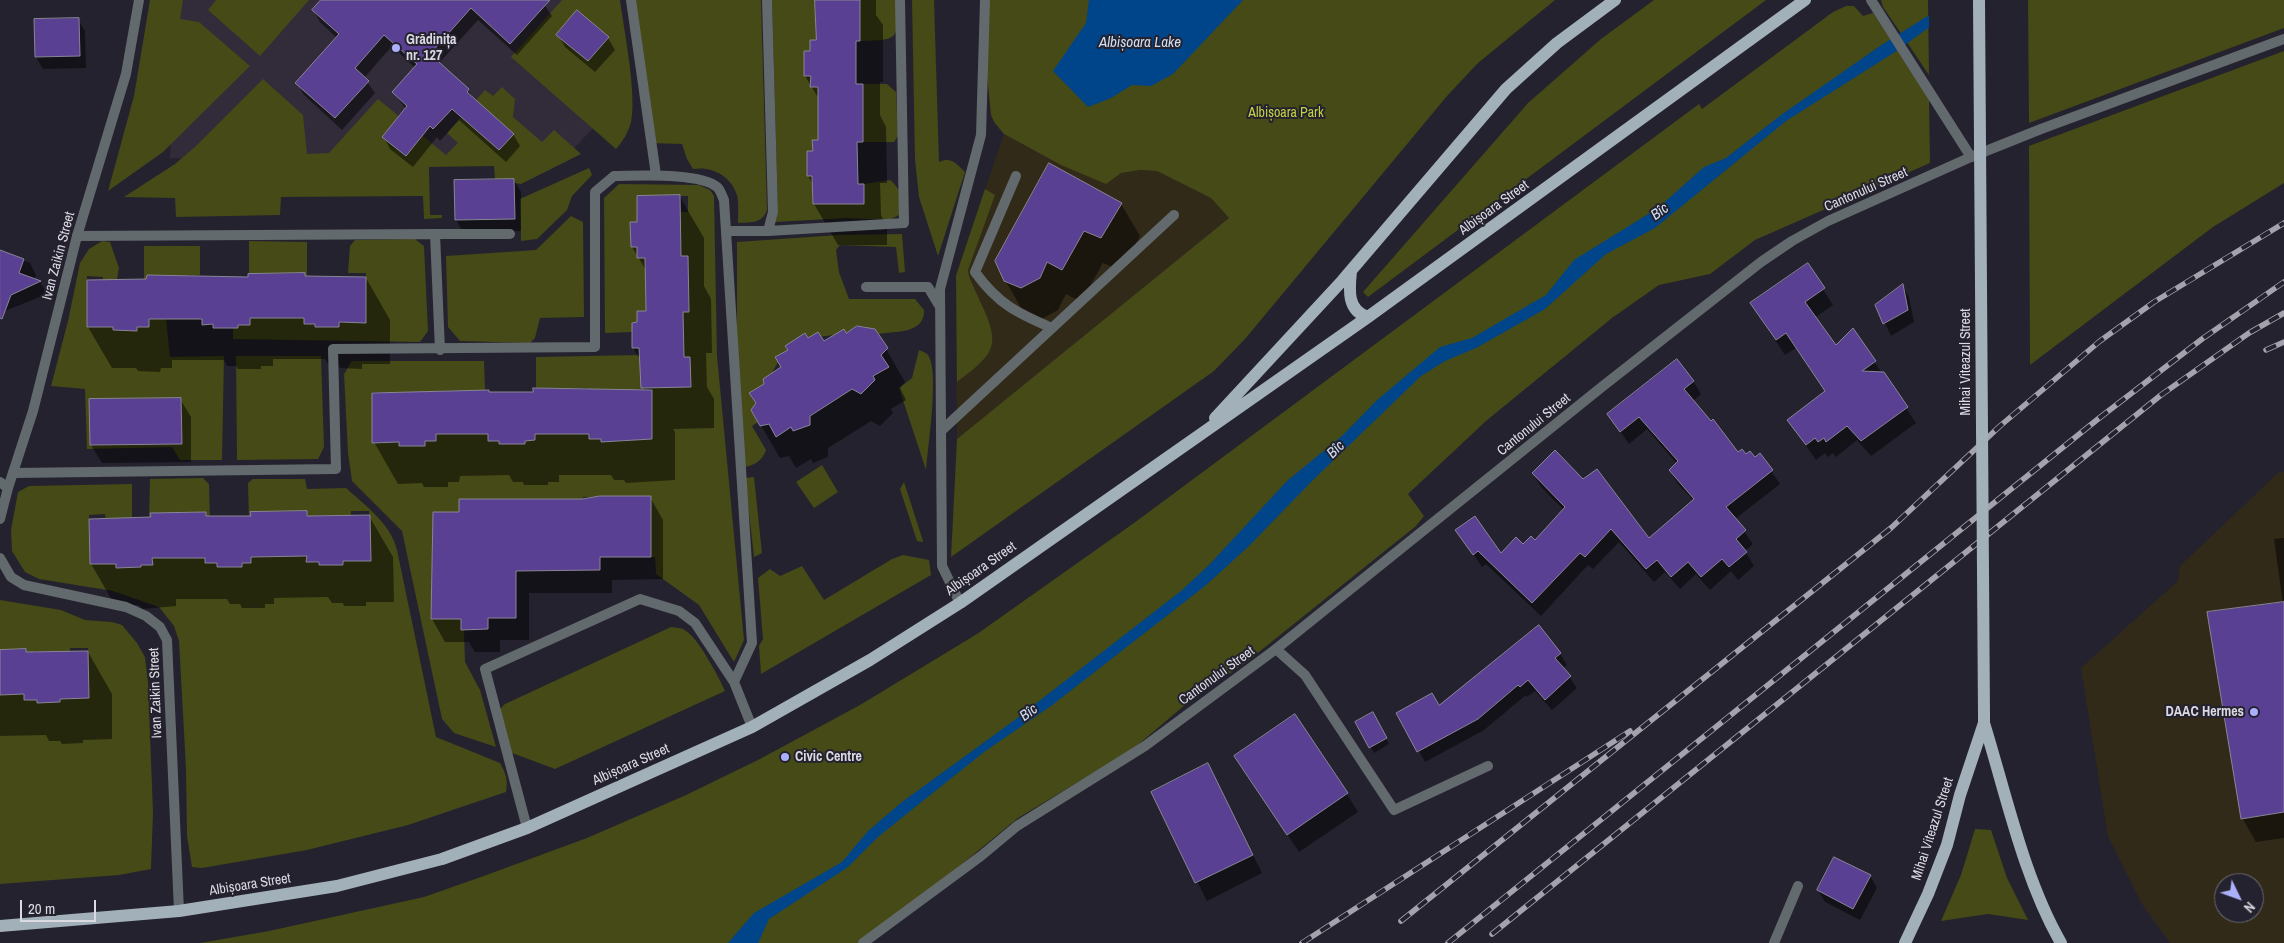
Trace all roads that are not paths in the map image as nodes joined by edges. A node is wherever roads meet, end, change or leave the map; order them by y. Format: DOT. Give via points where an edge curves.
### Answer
graph roads {
  1 [pos="139,0"];
  2 [pos="631,0"];
  3 [pos="767,0"];
  4 [pos="900,0"];
  5 [pos="985,0"];
  6 [pos="1615,0"];
  7 [pos="1804,0"];
  8 [pos="1870,0"];
  9 [pos="1979,0"];
  10 [pos="2284,40"];
  11 [pos="1971,157"];
  12 [pos="656,175"];
  13 [pos="1016,176"];
  14 [pos="1174,216"];
  15 [pos="726,231"];
  16 [pos="768,231"];
  17 [pos="435,234"];
  18 [pos="510,234"];
  19 [pos="78,236"];
  20 [pos="1351,271"];
  21 [pos="866,286"];
  22 [pos="940,308"];
  23 [pos="1368,317"];
  24 [pos="1052,328"];
  25 [pos="440,350"];
  26 [pos="941,431"];
  27 [pos="1198,436"];
  28 [pos="13,473"];
  29 [pos="4,485"];
  30 [pos="0,519"];
  31 [pos="0,558"];
  32 [pos="0,577"];
  33 [pos="11,577"];
  34 [pos="960,603"];
  35 [pos="1276,649"];
  36 [pos="734,682"];
  37 [pos="1984,718"];
  38 [pos="752,727"];
  39 [pos="1488,766"];
  40 [pos="527,828"];
  41 [pos="1798,886"];
  42 [pos="179,911"];
  43 [pos="0,926"];
  44 [pos="863,943"];
  45 [pos="1774,943"];
  46 [pos="1905,943"];
  47 [pos="2060,943"];
  1 -- 19 [label="street, Ivan Zaikin Street" via="126,74"];
  2 -- 12 [label="street"];
  3 -- 16 [label="street" via="773,212"];
  4 -- 16 [label="street" via="904,223"];
  5 -- 22 [label="street" via="981,135 940,289"];
  6 -- 20 [label="main road, Albișoara Street" via="1506,88"];
  7 -- 23 [label="main road, Albișoara Street"];
  8 -- 11 [label="street"];
  9 -- 37 [label="main road, Mihai Viteazul Street, bridge"];
  10 -- 11 [label="street, Cantonului Street"];
  11 -- 35 [label="street, Cantonului Street" via="1828,221 1761,262"];
  12 -- 15 [label="street" via="703,180 717,187 724,200"];
  12 -- 25 [label="street" via="614,176 595,192 594,347"];
  13 -- 24 [label="street" via="975,272 988,291 1020,314"];
  14 -- 24 [label="street"];
  15 -- 16 [label="street"];
  15 -- 36 [label="street" via="752,643"];
  17 -- 18 [label="street"];
  17 -- 19 [label="street"];
  17 -- 25 [label="street"];
  19 -- 28 [label="street, Ivan Zaikin Street" via="33,411"];
  20 -- 23 [label="main road" via="1352,305 1355,311"];
  20 -- 27 [label="main road, Albișoara Street"];
  21 -- 22 [label="street" via="928,287"];
  22 -- 26 [label="street"];
  23 -- 27 [label="main road, Albișoara Street"];
  24 -- 26 [label="street"];
  25 -- 28 [label="street" via="333,349 336,469"];
  26 -- 34 [label="street" via="942,566"];
  27 -- 34 [label="main road, Albișoara Street"];
  28 -- 29 [label="street, Ivan Zaikin Street"];
  29 -- 30 [label="street, Ivan Zaikin Street"];
  31 -- 33 [label="street"];
  32 -- 33 [label="street"];
  33 -- 42 [label="street, Ivan Zaikin Street" via="24,585 126,607 160,627 167,640"];
  34 -- 38 [label="main road, Albișoara Street" via="870,660"];
  35 -- 39 [label="street" via="1305,675 1394,810"];
  35 -- 44 [label="street, Cantonului Street" via="1145,746 1017,826"];
  36 -- 38 [label="street"];
  36 -- 40 [label="street" via="695,623 678,611 640,599 485,669"];
  37 -- 46 [label="main road, Mihai Viteazul Street" via="1947,845"];
  37 -- 47 [label="main road, Mihai Viteazul Street" via="2017,835"];
  38 -- 40 [label="main road, Albișoara Street"];
  40 -- 42 [label="main road, Albișoara Street" via="442,859 336,886"];
  41 -- 45 [label="street"];
  42 -- 43 [label="main road, Albișoara Street"];
}
